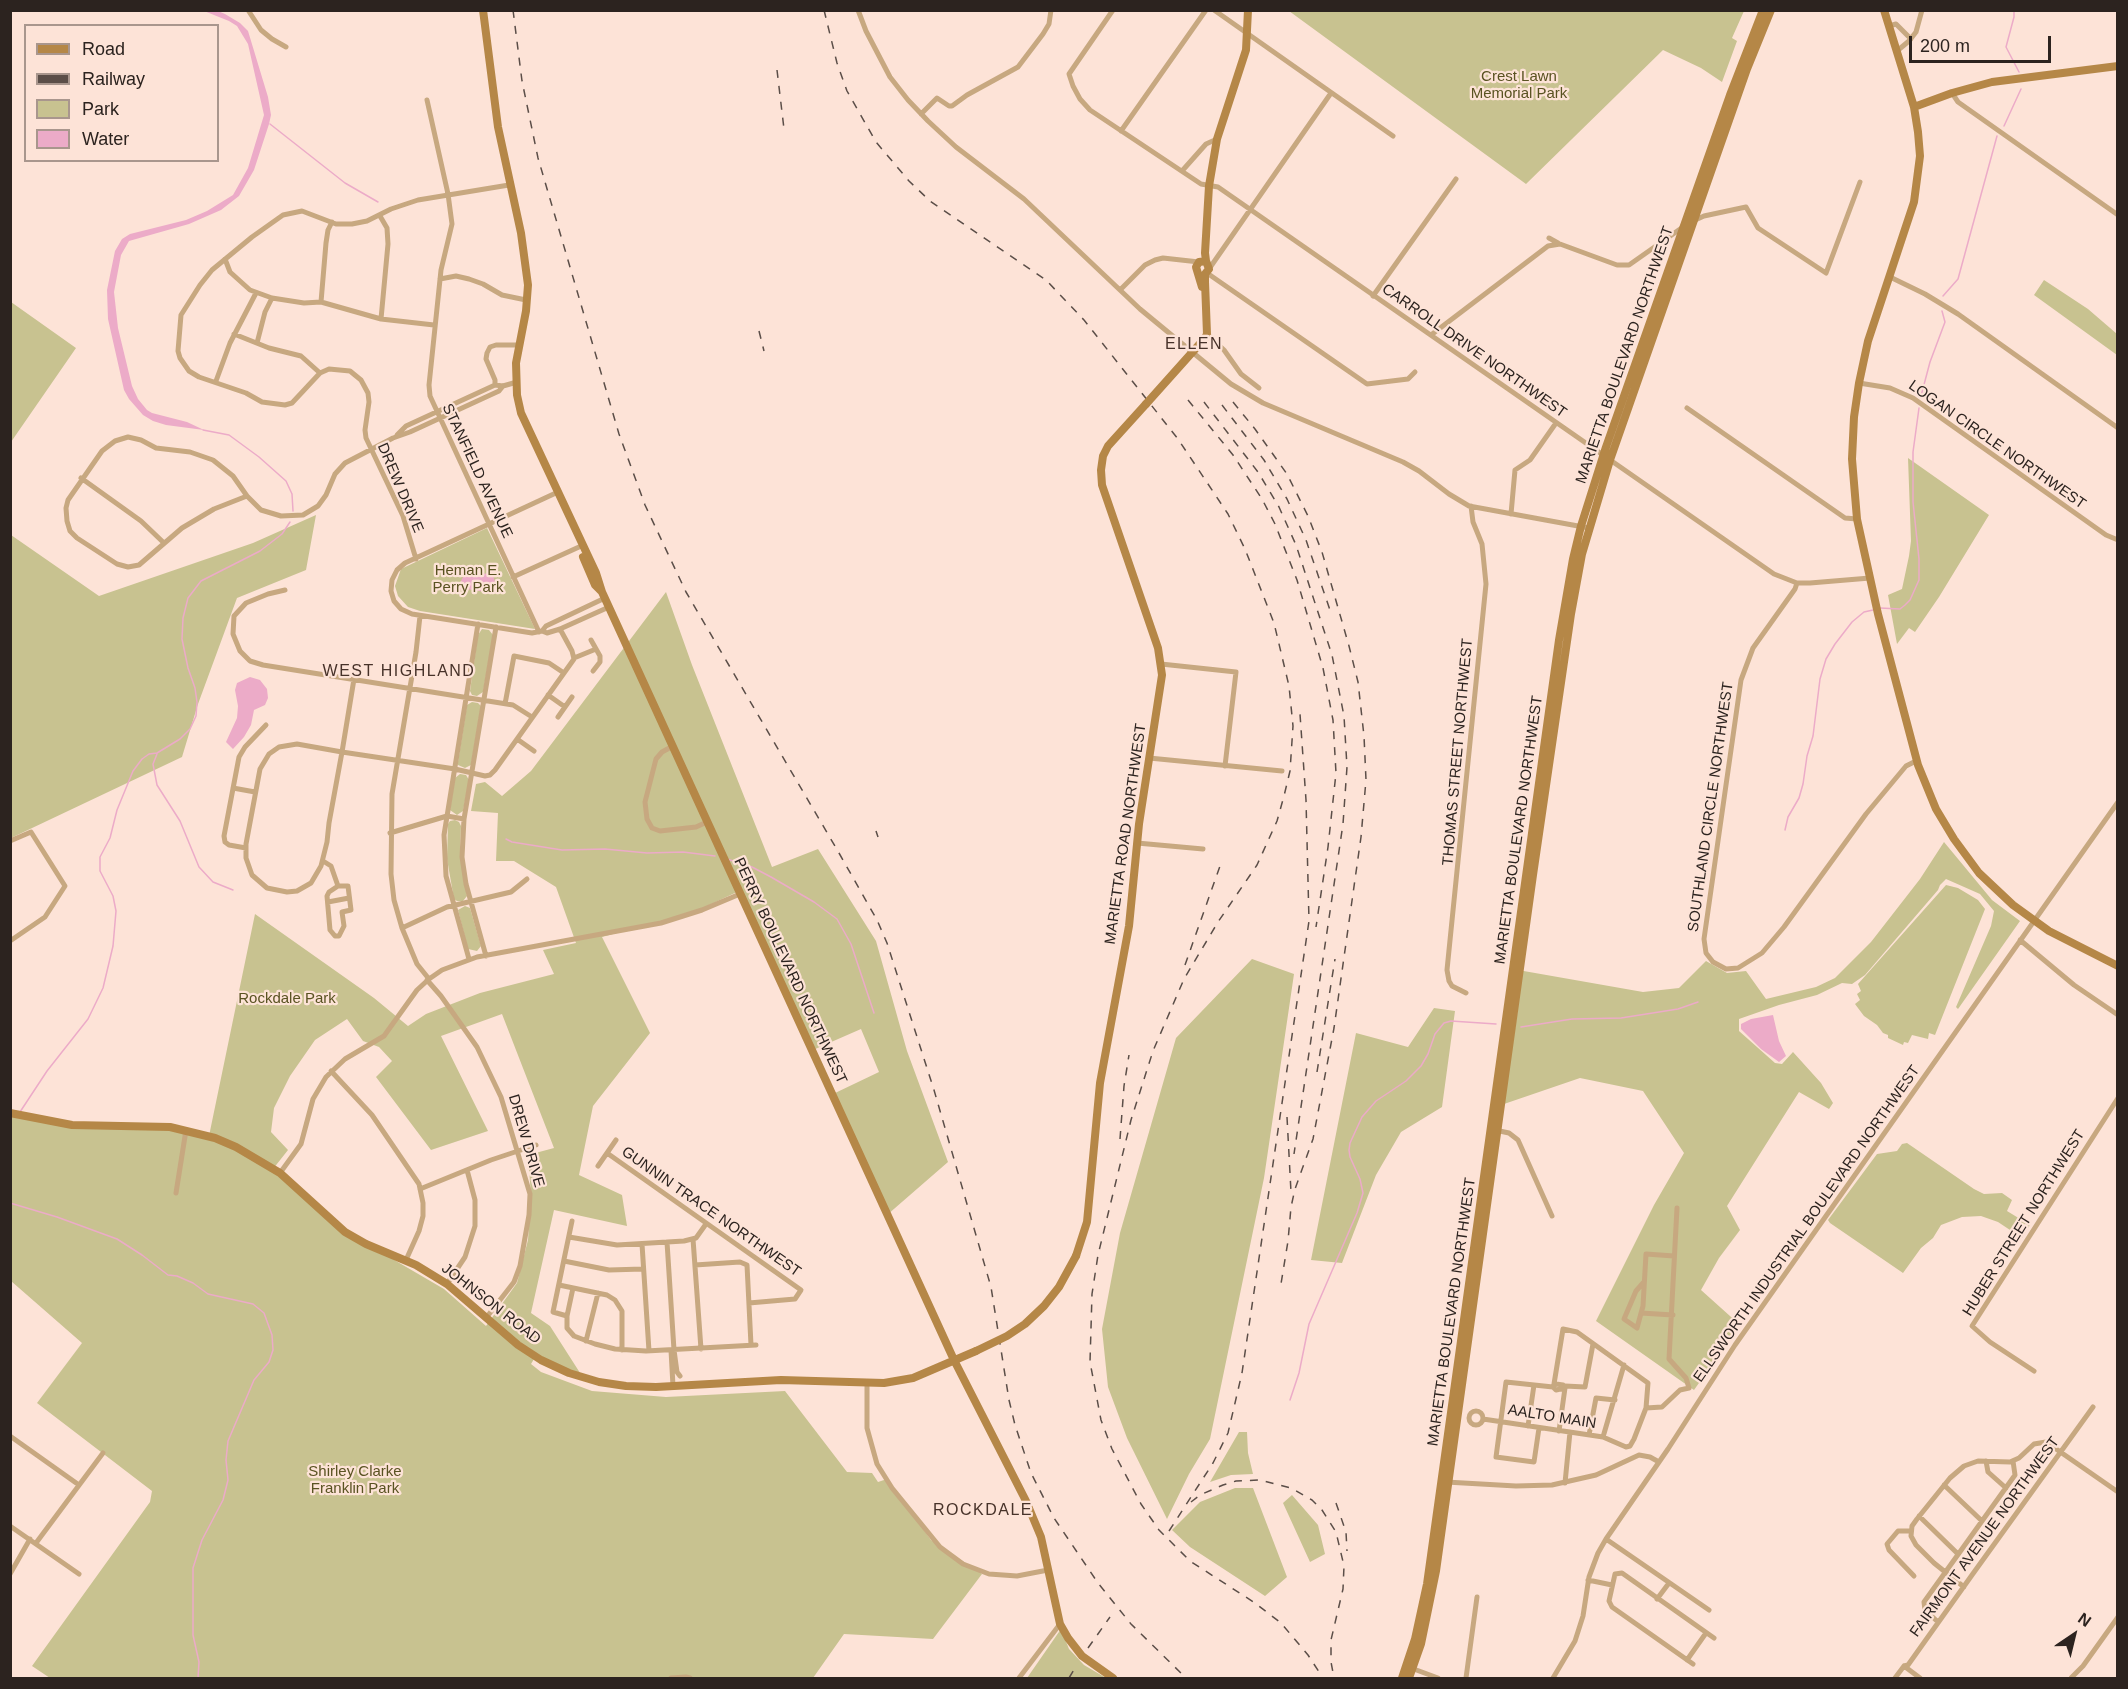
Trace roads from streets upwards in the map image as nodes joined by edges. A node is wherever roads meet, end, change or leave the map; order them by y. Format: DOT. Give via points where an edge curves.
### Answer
graph roads {
  1 [pos="248,10"];
  2 [pos="483,10"];
  3 [pos="858,10"];
  4 [pos="1051,10"];
  5 [pos="1113,10"];
  6 [pos="1206,10"];
  7 [pos="1214,10"];
  8 [pos="1248,10"];
  9 [pos="1763,10"];
  10 [pos="1771,10"];
  11 [pos="1884,10"];
  12 [pos="1922,10"];
  13 [pos="1889,26"];
  14 [pos="1248,35"];
  15 [pos="1911,39"];
  16 [pos="286,47"];
  17 [pos="1897,51"];
  18 [pos="2118,66"];
  19 [pos="1952,93"];
  20 [pos="1333,94"];
  21 [pos="427,100"];
  22 [pos="1914,107"];
  23 [pos="921,114"];
  24 [pos="1121,131"];
  25 [pos="1393,136"];
  26 [pos="1217,139"];
  27 [pos="1182,171"];
  28 [pos="1456,179"];
  29 [pos="1860,182"];
  30 [pos="509,185"];
  31 [pos="1209,186"];
  32 [pos="448,195"];
  33 [pos="1250,210"];
  34 [pos="2118,215"];
  35 [pos="380,216"];
  36 [pos="1695,220"];
  37 [pos="332,222"];
  38 [pos="1685,225"];
  39 [pos="1549,238"];
  40 [pos="1565,246"];
  41 [pos="225,259"];
  42 [pos="1204,267"];
  43 [pos="1890,277"];
  44 [pos="440,279"];
  45 [pos="1120,290"];
  46 [pos="256,293"];
  47 [pos="1373,296"];
  48 [pos="272,298"];
  49 [pos="526,300"];
  50 [pos="321,302"];
  51 [pos="381,319"];
  52 [pos="435,325"];
  53 [pos="234,333"];
  54 [pos="1431,335"];
  55 [pos="1206,336"];
  56 [pos="257,344"];
  57 [pos="519,345"];
  58 [pos="1415,372"];
  59 [pos="320,373"];
  60 [pos="216,381"];
  61 [pos="517,382"];
  62 [pos="1858,383"];
  63 [pos="495,385"];
  64 [pos="503,386"];
  65 [pos="1259,388"];
  66 [pos="1687,408"];
  67 [pos="436,411"];
  68 [pos="439,419"];
  69 [pos="1556,423"];
  70 [pos="2118,428"];
  71 [pos="393,438"];
  72 [pos="372,449"];
  73 [pos="1607,458"];
  74 [pos="81,478"];
  75 [pos="556,493"];
  76 [pos="247,496"];
  77 [pos="1471,506"];
  78 [pos="1511,514"];
  79 [pos="1857,519"];
  80 [pos="489,524"];
  81 [pos="1585,527"];
  82 [pos="2118,540"];
  83 [pos="164,543"];
  84 [pos="579,547"];
  85 [pos="416,559"];
  86 [pos="513,577"];
  87 [pos="1869,579"];
  88 [pos="1797,583"];
  89 [pos="285,590"];
  90 [pos="603,595"];
  91 [pos="609,607"];
  92 [pos="420,616"];
  93 [pos="478,624"];
  94 [pos="496,627"];
  95 [pos="560,629"];
  96 [pos="541,631"];
  97 [pos="591,640"];
  98 [pos="596,649"];
  99 [pos="574,658"];
  100 [pos="1161,664"];
  101 [pos="593,671"];
  102 [pos="564,674"];
  103 [pos="354,679"];
  104 [pos="410,688"];
  105 [pos="548,695"];
  106 [pos="572,697"];
  107 [pos="465,698"];
  108 [pos="483,701"];
  109 [pos="505,704"];
  110 [pos="565,707"];
  111 [pos="532,717"];
  112 [pos="558,717"];
  113 [pos="266,724"];
  114 [pos="517,739"];
  115 [pos="673,746"];
  116 [pos="534,751"];
  117 [pos="342,752"];
  118 [pos="1149,758"];
  119 [pos="398,760"];
  120 [pos="1916,761"];
  121 [pos="1225,766"];
  122 [pos="455,768"];
  123 [pos="1282,771"];
  124 [pos="471,773"];
  125 [pos="233,788"];
  126 [pos="255,792"];
  127 [pos="2118,802"];
  128 [pos="447,816"];
  129 [pos="464,819"];
  130 [pos="708,822"];
  131 [pos="390,833"];
  132 [pos="10,840"];
  133 [pos="1137,843"];
  134 [pos="246,848"];
  135 [pos="1203,849"];
  136 [pos="322,861"];
  137 [pos="527,879"];
  138 [pos="338,886"];
  139 [pos="740,894"];
  140 [pos="349,898"];
  141 [pos="471,901"];
  142 [pos="328,902"];
  143 [pos="453,906"];
  144 [pos="2034,921"];
  145 [pos="402,927"];
  146 [pos="11,938"];
  147 [pos="2020,940"];
  148 [pos="486,956"];
  149 [pos="469,959"];
  150 [pos="2118,966"];
  151 [pos="428,980"];
  152 [pos="1466,993"];
  153 [pos="2118,1015"];
  154 [pos="331,1071"];
  155 [pos="2118,1098"];
  156 [pos="15,1114"];
  157 [pos="186,1130"];
  158 [pos="1494,1130"];
  159 [pos="616,1140"];
  160 [pos="536,1145"];
  161 [pos="518,1151"];
  162 [pos="607,1153"];
  163 [pos="598,1166"];
  164 [pos="467,1170"];
  165 [pos="280,1173"];
  166 [pos="420,1188"];
  167 [pos="176,1193"];
  168 [pos="1677,1208"];
  169 [pos="1552,1216"];
  170 [pos="572,1221"];
  171 [pos="706,1224"];
  172 [pos="569,1237"];
  173 [pos="693,1239"];
  174 [pos="667,1242"];
  175 [pos="642,1244"];
  176 [pos="751,1255"];
  177 [pos="1674,1256"];
  178 [pos="406,1260"];
  179 [pos="564,1261"];
  180 [pos="745,1263"];
  181 [pos="695,1265"];
  182 [pos="643,1269"];
  183 [pos="1643,1283"];
  184 [pos="447,1284"];
  185 [pos="559,1285"];
  186 [pos="573,1288"];
  187 [pos="598,1293"];
  188 [pos="749,1303"];
  189 [pos="1641,1313"];
  190 [pos="1672,1315"];
  191 [pos="567,1316"];
  192 [pos="486,1318"];
  193 [pos="586,1341"];
  194 [pos="1593,1344"];
  195 [pos="701,1348"];
  196 [pos="622,1350"];
  197 [pos="673,1350"];
  198 [pos="649,1351"];
  199 [pos="954,1360"];
  200 [pos="1623,1365"];
  201 [pos="2034,1371"];
  202 [pos="867,1383"];
  203 [pos="1534,1385"];
  204 [pos="676,1386"];
  205 [pos="1554,1386"];
  206 [pos="1565,1387"];
  207 [pos="1689,1388"];
  208 [pos="1704,1394"];
  209 [pos="1615,1400"];
  210 [pos="2093,1407"];
  211 [pos="1646,1408"];
  212 [pos="1457,1417"];
  213 [pos="1468,1419"];
  214 [pos="1483,1419"];
  215 [pos="1500,1422"];
  216 [pos="1528,1426"];
  217 [pos="1539,1428"];
  218 [pos="1559,1431"];
  219 [pos="1570,1432"];
  220 [pos="1589,1435"];
  221 [pos="10,1436"];
  222 [pos="1603,1437"];
  223 [pos="2061,1451"];
  224 [pos="103,1453"];
  225 [pos="1986,1461"];
  226 [pos="2013,1461"];
  227 [pos="1659,1462"];
  228 [pos="1444,1482"];
  229 [pos="1565,1483"];
  230 [pos="79,1485"];
  231 [pos="1944,1485"];
  232 [pos="2006,1488"];
  233 [pos="2118,1492"];
  234 [pos="1919,1516"];
  235 [pos="1982,1521"];
  236 [pos="10,1526"];
  237 [pos="1911,1531"];
  238 [pos="30,1539"];
  239 [pos="1606,1539"];
  240 [pos="36,1543"];
  241 [pos="1958,1554"];
  242 [pos="1048,1570"];
  243 [pos="1945,1573"];
  244 [pos="10,1574"];
  245 [pos="79,1574"];
  246 [pos="1914,1576"];
  247 [pos="1588,1580"];
  248 [pos="1669,1583"];
  249 [pos="1612,1585"];
  250 [pos="1964,1587"];
  251 [pos="1477,1597"];
  252 [pos="1657,1599"];
  253 [pos="1709,1610"];
  254 [pos="2118,1617"];
  255 [pos="1938,1622"];
  256 [pos="1060,1624"];
  257 [pos="1706,1633"];
  258 [pos="1714,1638"];
  259 [pos="1687,1660"];
  260 [pos="1693,1664"];
  261 [pos="1904,1666"];
  262 [pos="1410,1668"];
  263 [pos="671,1678"];
  264 [pos="690,1678"];
  265 [pos="1019,1678"];
  266 [pos="1113,1678"];
  267 [pos="1402,1678"];
  268 [pos="1409,1678"];
  269 [pos="1438,1678"];
  270 [pos="1466,1678"];
  271 [pos="1553,1678"];
  272 [pos="1895,1678"];
  273 [pos="1920,1678"];
  274 [pos="2071,1678"];
  1 -- 16 [label="street" via="261,30"];
  2 -- 30 [label="street, PERRY BOULEVARD NORTHWEST"];
  3 -- 23 [label="street" via="890,77"];
  4 -- 23 [label="street" via="1049,24 1018,67 952,106 937,98"];
  5 -- 24 [label="street, CARROLL DRIVE NORTHWEST" via="1070,77 1090,110"];
  6 -- 24 [label="street"];
  7 -- 14 [label="street"];
  8 -- 14 [label="street"];
  9 -- 38 [label="street, MARIETTA BOULEVARD NORTHWEST"];
  10 -- 36 [label="street"];
  11 -- 13 [label="street"];
  12 -- 15 [label="street"];
  13 -- 15 [label="street" via="1896,24"];
  13 -- 17 [label="street"];
  14 -- 20 [label="street"];
  14 -- 26 [label="street" via="1243,63"];
  15 -- 17 [label="street"];
  17 -- 22 [label="street"];
  18 -- 19 [label="street" via="2011,78"];
  19 -- 22 [label="street"];
  19 -- 34 [label="street" via="1958,102"];
  20 -- 25 [label="street"];
  20 -- 33 [label="street"];
  21 -- 32 [label="street, STANFIELD AVENUE"];
  22 -- 43 [label="street" via="1918,179"];
  23 -- 45 [label="street" via="1047,219"];
  24 -- 27 [label="street, CARROLL DRIVE NORTHWEST"];
  26 -- 27 [label="street" via="1206,144"];
  26 -- 31 [label="street"];
  27 -- 31 [label="street, CARROLL DRIVE NORTHWEST"];
  28 -- 47 [label="street"];
  29 -- 36 [label="street" via="1826,273 1758,228 1746,207"];
  30 -- 32 [label="street"];
  30 -- 49 [label="street, PERRY BOULEVARD NORTHWEST" via="521,233 528,285"];
  31 -- 33 [label="street, CARROLL DRIVE NORTHWEST" via="1218,187"];
  31 -- 42 [label="street"];
  32 -- 35 [label="street" via="418,200"];
  32 -- 44 [label="street, STANFIELD AVENUE" via="452,224"];
  33 -- 42 [label="street"];
  33 -- 47 [label="street, CARROLL DRIVE NORTHWEST"];
  35 -- 37 [label="street" via="352,224"];
  35 -- 51 [label="street" via="387,228 388,244"];
  36 -- 38 [label="street"];
  36 -- 73 [label="street"];
  37 -- 41 [label="street" via="310,213 289,212"];
  37 -- 50 [label="street" via="326,243"];
  38 -- 40 [label="street" via="1629,265 1617,265"];
  38 -- 73 [label="street, MARIETTA BOULEVARD NORTHWEST"];
  39 -- 40 [label="street"];
  40 -- 54 [label="street" via="1542,249"];
  41 -- 46 [label="street" via="230,272"];
  41 -- 60 [label="street" via="185,307 178,343 180,358 189,372"];
  42 -- 45 [label="street" via="1163,258 1155,260"];
  42 -- 55 [label="street"];
  42 -- 58 [label="street" via="1367,384 1408,379"];
  43 -- 62 [label="street"];
  43 -- 70 [label="street" via="1958,314"];
  44 -- 49 [label="street" via="469,279 502,295"];
  44 -- 52 [label="street, STANFIELD AVENUE"];
  45 -- 77 [label="street" via="1232,384 1263,403 1403,462"];
  46 -- 48 [label="street"];
  46 -- 53 [label="street"];
  47 -- 54 [label="street, CARROLL DRIVE NORTHWEST"];
  48 -- 50 [label="street"];
  48 -- 56 [label="street"];
  49 -- 57 [label="street, PERRY BOULEVARD NORTHWEST"];
  50 -- 51 [label="street"];
  51 -- 52 [label="street"];
  52 -- 67 [label="street, STANFIELD AVENUE" via="429,385"];
  53 -- 56 [label="street"];
  53 -- 60 [label="street"];
  54 -- 69 [label="street, CARROLL DRIVE NORTHWEST"];
  55 -- 65 [label="street" via="1224,350 1240,374"];
  55 -- 100 [label="street, MARIETTA ROAD NORTHWEST, bridge" via="1108,446 1102,463 1101,478"];
  56 -- 59 [label="street" via="301,356"];
  57 -- 61 [label="street, PERRY BOULEVARD NORTHWEST"];
  57 -- 63 [label="street" via="490,347 486,359"];
  59 -- 60 [label="street" via="292,403 285,405 262,402"];
  59 -- 72 [label="street, DREW DRIVE" via="344,370 361,380 368,393 365,430"];
  61 -- 64 [label="street"];
  61 -- 75 [label="street, PERRY BOULEVARD NORTHWEST" via="524,420"];
  62 -- 79 [label="street" via="1852,451"];
  62 -- 82 [label="street, LOGAN CIRCLE NORTHWEST" via="1890,388 1912,398"];
  63 -- 64 [label="street"];
  63 -- 67 [label="street"];
  64 -- 68 [label="street"];
  66 -- 79 [label="street" via="1845,518"];
  67 -- 68 [label="street, STANFIELD AVENUE"];
  67 -- 71 [label="street" via="406,426"];
  68 -- 71 [label="street"];
  68 -- 80 [label="street, STANFIELD AVENUE"];
  69 -- 73 [label="street, CARROLL DRIVE NORTHWEST"];
  69 -- 78 [label="street" via="1530,460 1515,470"];
  71 -- 72 [label="street"];
  72 -- 76 [label="street" via="340,467 318,506 303,515 280,516 261,510"];
  72 -- 85 [label="street, DREW DRIVE" via="403,516"];
  73 -- 81 [label="street"];
  73 -- 88 [label="street, CARROLL DRIVE NORTHWEST" via="1774,574"];
  74 -- 76 [label="street" via="107,445 128,437 156,448 213,460 241,485"];
  74 -- 83 [label="street" via="141,520"];
  74 -- 83 [label="street" via="66,508 70,531 77,538 128,567 139,565"];
  75 -- 80 [label="street"];
  75 -- 84 [label="street, PERRY BOULEVARD NORTHWEST"];
  75 -- 90 [label="street, PERRY BOULEVARD NORTHWEST"];
  76 -- 83 [label="street" via="199,517"];
  77 -- 78 [label="street"];
  77 -- 152 [label="street, THOMAS STREET NORTHWEST" via="1482,544 1486,584 1447,970 1452,986"];
  78 -- 81 [label="street"];
  79 -- 87 [label="street"];
  80 -- 85 [label="street"];
  80 -- 86 [label="street, STANFIELD AVENUE"];
  81 -- 158 [label="street"];
  84 -- 86 [label="street"];
  84 -- 90 [label="street, PERRY BOULEVARD NORTHWEST"];
  85 -- 92 [label="street" via="397,570 390,586 397,605"];
  86 -- 96 [label="street, STANFIELD AVENUE"];
  87 -- 88 [label="street, CARROLL DRIVE NORTHWEST"];
  87 -- 120 [label="street"];
  88 -- 120 [label="street, SOUTHLAND CIRCLE NORTHWEST" via="1753,648 1741,680 1704,939 1706,953 1713,962 1733,969 1762,953 1866,814 1906,766"];
  89 -- 103 [label="street" via="246,603 234,616 233,634 240,651 250,661 262,665"];
  90 -- 91 [label="street, PERRY BOULEVARD NORTHWEST"];
  90 -- 96 [label="street"];
  91 -- 95 [label="street"];
  91 -- 115 [label="street, PERRY BOULEVARD NORTHWEST"];
  92 -- 93 [label="street"];
  92 -- 104 [label="street, DREW DRIVE"];
  93 -- 94 [label="street"];
  93 -- 107 [label="street"];
  94 -- 96 [label="street"];
  94 -- 108 [label="street"];
  95 -- 96 [label="street"];
  95 -- 99 [label="street"];
  97 -- 98 [label="street"];
  98 -- 99 [label="street"];
  98 -- 101 [label="street" via="600,662"];
  99 -- 102 [label="street"];
  100 -- 118 [label="street, MARIETTA ROAD NORTHWEST"];
  100 -- 121 [label="street" via="1236,672"];
  102 -- 105 [label="street"];
  102 -- 109 [label="street" via="549,663 514,656"];
  103 -- 104 [label="street"];
  103 -- 117 [label="street"];
  104 -- 107 [label="street"];
  104 -- 119 [label="street, DREW DRIVE"];
  105 -- 110 [label="street"];
  105 -- 111 [label="street"];
  106 -- 110 [label="street"];
  107 -- 108 [label="street"];
  107 -- 122 [label="street"];
  108 -- 109 [label="street"];
  108 -- 124 [label="street"];
  109 -- 111 [label="street"];
  110 -- 112 [label="street"];
  111 -- 114 [label="street"];
  113 -- 125 [label="street" via="241,753"];
  114 -- 116 [label="street"];
  114 -- 124 [label="street" via="490,775"];
  115 -- 130 [label="street, PERRY BOULEVARD NORTHWEST"];
  115 -- 130 [label="street" via="656,759 645,802 647,819 652,828 660,831"];
  117 -- 119 [label="street"];
  117 -- 126 [label="street" via="297,744 279,747 269,753 260,769"];
  117 -- 136 [label="street"];
  118 -- 121 [label="street"];
  118 -- 133 [label="street, MARIETTA ROAD NORTHWEST"];
  119 -- 122 [label="street"];
  119 -- 131 [label="street, DREW DRIVE"];
  120 -- 144 [label="street" via="1936,809 1963,853 1994,888"];
  121 -- 123 [label="street"];
  122 -- 124 [label="street"];
  122 -- 128 [label="street"];
  124 -- 129 [label="street"];
  125 -- 126 [label="street"];
  125 -- 134 [label="street" via="225,842"];
  126 -- 134 [label="street"];
  127 -- 144 [label="street, ELLSWORTH INDUSTRIAL BOULEVARD NORTHWEST"];
  128 -- 129 [label="street"];
  128 -- 131 [label="street"];
  128 -- 143 [label="street" via="444,858"];
  129 -- 141 [label="street" via="462,857"];
  130 -- 139 [label="street, PERRY BOULEVARD NORTHWEST"];
  131 -- 145 [label="street, DREW DRIVE" via="392,883"];
  132 -- 146 [label="street" via="31,832 65,886 45,917"];
  133 -- 135 [label="street"];
  133 -- 199 [label="street, MARIETTA ROAD NORTHWEST, bridge" via="1129,926 1100,1083 1087,1222 1076,1256 1064,1280 1025,1324"];
  134 -- 136 [label="street" via="252,874 275,890 297,891 306,887 318,874"];
  136 -- 138 [label="street" via="331,866"];
  137 -- 141 [label="street" via="511,892"];
  138 -- 140 [label="street" via="348,886"];
  138 -- 142 [label="street" via="328,892"];
  139 -- 148 [label="street" via="661,923"];
  139 -- 199 [label="street, PERRY BOULEVARD NORTHWEST"];
  140 -- 142 [label="street"];
  140 -- 142 [label="street" via="351,910 342,912 344,927 339,936 330,930"];
  141 -- 143 [label="street"];
  141 -- 148 [label="street"];
  143 -- 145 [label="street"];
  143 -- 149 [label="street"];
  144 -- 147 [label="street, ELLSWORTH INDUSTRIAL BOULEVARD NORTHWEST"];
  144 -- 150 [label="street"];
  145 -- 151 [label="street, DREW DRIVE"];
  147 -- 153 [label="street"];
  147 -- 208 [label="street, ELLSWORTH INDUSTRIAL BOULEVARD NORTHWEST"];
  148 -- 149 [label="street"];
  149 -- 151 [label="street"];
  151 -- 154 [label="street" via="384,1036"];
  151 -- 161 [label="street, DREW DRIVE" via="477,1047 501,1097"];
  154 -- 165 [label="street" via="313,1099 300,1144"];
  154 -- 166 [label="street" via="372,1115"];
  155 -- 201 [label="street, HUBER STREET NORTHWEST" via="1972,1326"];
  156 -- 157 [label="street, JOHNSON ROAD" via="72,1125 151,1125"];
  157 -- 165 [label="street, JOHNSON ROAD" via="236,1147"];
  157 -- 167 [label="street"];
  158 -- 169 [label="street" via="1518,1140"];
  158 -- 212 [label="street"];
  158 -- 228 [label="street, MARIETTA BOULEVARD NORTHWEST"];
  159 -- 162 [label="street"];
  160 -- 161 [label="street"];
  161 -- 164 [label="street"];
  161 -- 192 [label="street, DREW DRIVE" via="530,1194 520,1266 514,1282"];
  162 -- 163 [label="street"];
  162 -- 171 [label="street, GUNNIN TRACE NORTHWEST"];
  164 -- 166 [label="street"];
  164 -- 184 [label="street" via="476,1200 475,1226 465,1257"];
  165 -- 178 [label="street, JOHNSON ROAD" via="345,1232"];
  166 -- 178 [label="street" via="422,1220"];
  168 -- 177 [label="street"];
  170 -- 172 [label="street"];
  171 -- 173 [label="street"];
  171 -- 176 [label="street, GUNNIN TRACE NORTHWEST"];
  172 -- 175 [label="street" via="617,1245"];
  172 -- 179 [label="street"];
  173 -- 174 [label="street"];
  173 -- 181 [label="street"];
  174 -- 175 [label="street"];
  174 -- 197 [label="street"];
  175 -- 182 [label="street"];
  176 -- 180 [label="street"];
  176 -- 188 [label="street, GUNNIN TRACE NORTHWEST" via="801,1290 795,1299"];
  177 -- 183 [label="street" via="1646,1254"];
  177 -- 190 [label="street"];
  178 -- 184 [label="street, JOHNSON ROAD"];
  179 -- 182 [label="street" via="609,1270"];
  179 -- 185 [label="street"];
  180 -- 181 [label="street"];
  180 -- 188 [label="street"];
  181 -- 195 [label="street"];
  182 -- 198 [label="street"];
  183 -- 189 [label="street"];
  183 -- 189 [label="street" via="1624,1319 1637,1328"];
  184 -- 192 [label="street, JOHNSON ROAD"];
  185 -- 186 [label="street"];
  185 -- 191 [label="street" via="553,1312"];
  186 -- 187 [label="street"];
  186 -- 191 [label="street"];
  187 -- 193 [label="street"];
  187 -- 196 [label="street" via="611,1297 622,1311"];
  188 -- 195 [label="street" via="754,1345"];
  189 -- 190 [label="street"];
  190 -- 207 [label="street" via="1669,1359 1686,1378"];
  191 -- 193 [label="street" via="570,1334"];
  192 -- 204 [label="street, JOHNSON ROAD" via="518,1345 569,1373 626,1386"];
  193 -- 196 [label="street"];
  194 -- 200 [label="street"];
  194 -- 205 [label="street" via="1577,1332 1563,1329"];
  194 -- 206 [label="street" via="1585,1387"];
  195 -- 197 [label="street"];
  196 -- 198 [label="street"];
  197 -- 198 [label="street"];
  197 -- 204 [label="street"];
  197 -- 204 [label="street" via="680,1376"];
  199 -- 202 [label="street, JOHNSON ROAD" via="914,1378"];
  199 -- 242 [label="street, PERRY BOULEVARD NORTHWEST" via="1026,1501 1041,1537"];
  200 -- 209 [label="street"];
  200 -- 211 [label="street" via="1648,1383"];
  202 -- 204 [label="street, JOHNSON ROAD" via="781,1380"];
  202 -- 242 [label="street" via="867,1428 877,1464 940,1547 963,1564 989,1574 1017,1576"];
  203 -- 205 [label="street"];
  203 -- 215 [label="street" via="1506,1382"];
  203 -- 216 [label="street"];
  205 -- 206 [label="street"];
  206 -- 218 [label="street"];
  207 -- 208 [label="street"];
  207 -- 211 [label="street" via="1680,1390 1662,1407"];
  208 -- 227 [label="street, ELLSWORTH INDUSTRIAL BOULEVARD NORTHWEST"];
  209 -- 220 [label="street" via="1596,1398"];
  209 -- 222 [label="street"];
  210 -- 223 [label="street, FAIRMONT AVENUE NORTHWEST"];
  211 -- 222 [label="street, AALTO MAIN" via="1630,1446"];
  212 -- 213 [label="street, AALTO MAIN"];
  212 -- 228 [label="street"];
  213 -- 214 [label="street, AALTO MAIN" via="1477,1426"];
  213 -- 214 [label="street, AALTO MAIN" via="1476,1411"];
  214 -- 215 [label="street, AALTO MAIN"];
  215 -- 216 [label="street, AALTO MAIN"];
  215 -- 217 [label="street" via="1496,1457 1534,1462"];
  216 -- 217 [label="street, AALTO MAIN"];
  217 -- 218 [label="street, AALTO MAIN"];
  218 -- 219 [label="street, AALTO MAIN"];
  219 -- 220 [label="street, AALTO MAIN"];
  219 -- 229 [label="street"];
  220 -- 222 [label="street, AALTO MAIN"];
  221 -- 230 [label="street"];
  223 -- 226 [label="street" via="2039,1442"];
  223 -- 233 [label="street"];
  223 -- 250 [label="street, FAIRMONT AVENUE NORTHWEST"];
  224 -- 230 [label="street"];
  225 -- 226 [label="street"];
  225 -- 231 [label="street" via="1964,1467"];
  225 -- 232 [label="street" via="1988,1472"];
  226 -- 232 [label="street" via="2015,1473"];
  227 -- 229 [label="street" via="1639,1455 1596,1475"];
  227 -- 239 [label="street, ELLSWORTH INDUSTRIAL BOULEVARD NORTHWEST"];
  228 -- 229 [label="street" via="1516,1486"];
  228 -- 262 [label="street" via="1432,1596 1421,1644"];
  230 -- 240 [label="street"];
  231 -- 234 [label="street"];
  231 -- 235 [label="street"];
  232 -- 235 [label="street"];
  234 -- 237 [label="street"];
  234 -- 241 [label="street"];
  235 -- 241 [label="street"];
  236 -- 238 [label="street"];
  237 -- 243 [label="street" via="1916,1545"];
  237 -- 246 [label="street" via="1898,1532 1887,1547"];
  238 -- 240 [label="street"];
  238 -- 244 [label="street"];
  239 -- 247 [label="street, ELLSWORTH INDUSTRIAL BOULEVARD NORTHWEST"];
  239 -- 248 [label="street"];
  240 -- 245 [label="street"];
  241 -- 243 [label="street"];
  242 -- 256 [label="street, PERRY BOULEVARD NORTHWEST"];
  243 -- 250 [label="street"];
  243 -- 255 [label="street" via="1923,1606"];
  247 -- 249 [label="street"];
  247 -- 271 [label="street, ELLSWORTH INDUSTRIAL BOULEVARD NORTHWEST" via="1579,1629"];
  248 -- 252 [label="street"];
  248 -- 253 [label="street"];
  249 -- 252 [label="street" via="1615,1574 1622,1573"];
  249 -- 259 [label="street" via="1612,1607"];
  250 -- 255 [label="street, FAIRMONT AVENUE NORTHWEST"];
  251 -- 270 [label="street"];
  252 -- 257 [label="street"];
  254 -- 274 [label="street"];
  255 -- 261 [label="street, FAIRMONT AVENUE NORTHWEST"];
  256 -- 265 [label="street"];
  256 -- 266 [label="street" via="1082,1656"];
  257 -- 258 [label="street"];
  257 -- 259 [label="street"];
  259 -- 260 [label="street"];
  261 -- 272 [label="street, FAIRMONT AVENUE NORTHWEST"];
  261 -- 273 [label="street"];
  262 -- 267 [label="street"];
  262 -- 268 [label="street"];
  262 -- 269 [label="street"];
  263 -- 264 [label="street"];
}
